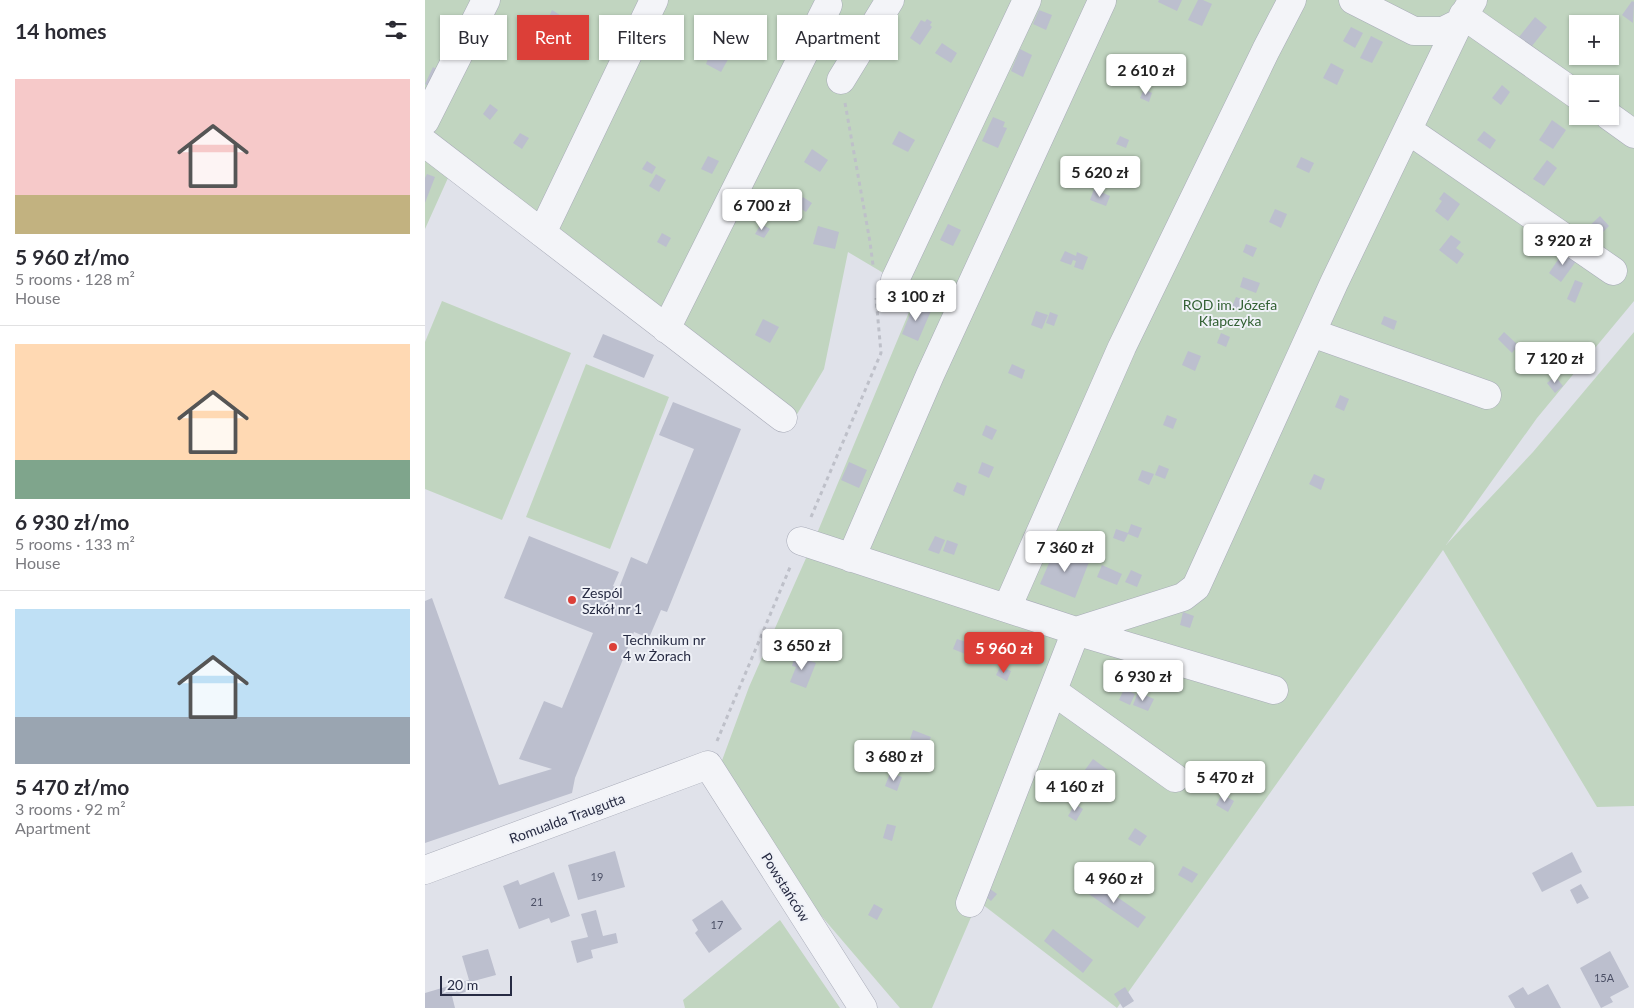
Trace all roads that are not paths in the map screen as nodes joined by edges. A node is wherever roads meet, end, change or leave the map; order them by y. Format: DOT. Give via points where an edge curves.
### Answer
graph roads {
  1 [pos="486,0"];
  2 [pos="654,0"];
  3 [pos="890,0"];
  4 [pos="1027,0"];
  5 [pos="1292,0"];
  6 [pos="1353,0"];
  7 [pos="1102,1"];
  8 [pos="828,5"];
  9 [pos="1465,13"];
  10 [pos="841,80"];
  11 [pos="1569,88"];
  12 [pos="425,121"];
  13 [pos="1619,123"];
  14 [pos="1408,130"];
  15 [pos="1634,134"];
  16 [pos="425,143"];
  17 [pos="542,233"];
  18 [pos="1613,270"];
  19 [pos="881,282"];
  20 [pos="667,329"];
  21 [pos="1312,333"];
  22 [pos="1487,396"];
  23 [pos="783,418"];
  24 [pos="801,541"];
  25 [pos="851,558"];
  26 [pos="1007,608"];
  27 [pos="1076,631"];
  28 [pos="1274,690"];
  29 [pos="1053,691"];
  30 [pos="709,765"];
  31 [pos="1175,778"];
  32 [pos="425,870"];
  33 [pos="970,903"];
  34 [pos="863,1008"];
  1 -- 12 [label="street"];
  2 -- 17 [label="street"];
  3 -- 10 [label="street"];
  4 -- 19 [label="street"];
  5 -- 26 [label="street" via="1122,347"];
  6 -- 9 [label="street" via="1414,31 1443,31"];
  7 -- 25 [label="street" via="930,375"];
  8 -- 20 [label="street"];
  9 -- 11 [label="street"];
  9 -- 14 [label="street"];
  13 -- 15 [label="street"];
  14 -- 18 [label="street"];
  14 -- 21 [label="street"];
  16 -- 17 [label="street"];
  17 -- 20 [label="street"];
  20 -- 23 [label="street"];
  21 -- 22 [label="street"];
  21 -- 27 [label="street" via="1196,587 1183,597"];
  24 -- 25 [label="street"];
  25 -- 26 [label="street"];
  26 -- 27 [label="street"];
  27 -- 28 [label="street"];
  27 -- 29 [label="street"];
  29 -- 31 [label="street"];
  29 -- 33 [label="street"];
  30 -- 32 [label="street, Romualda Traugutta"];
  30 -- 34 [label="street, Powstańców"];
}
